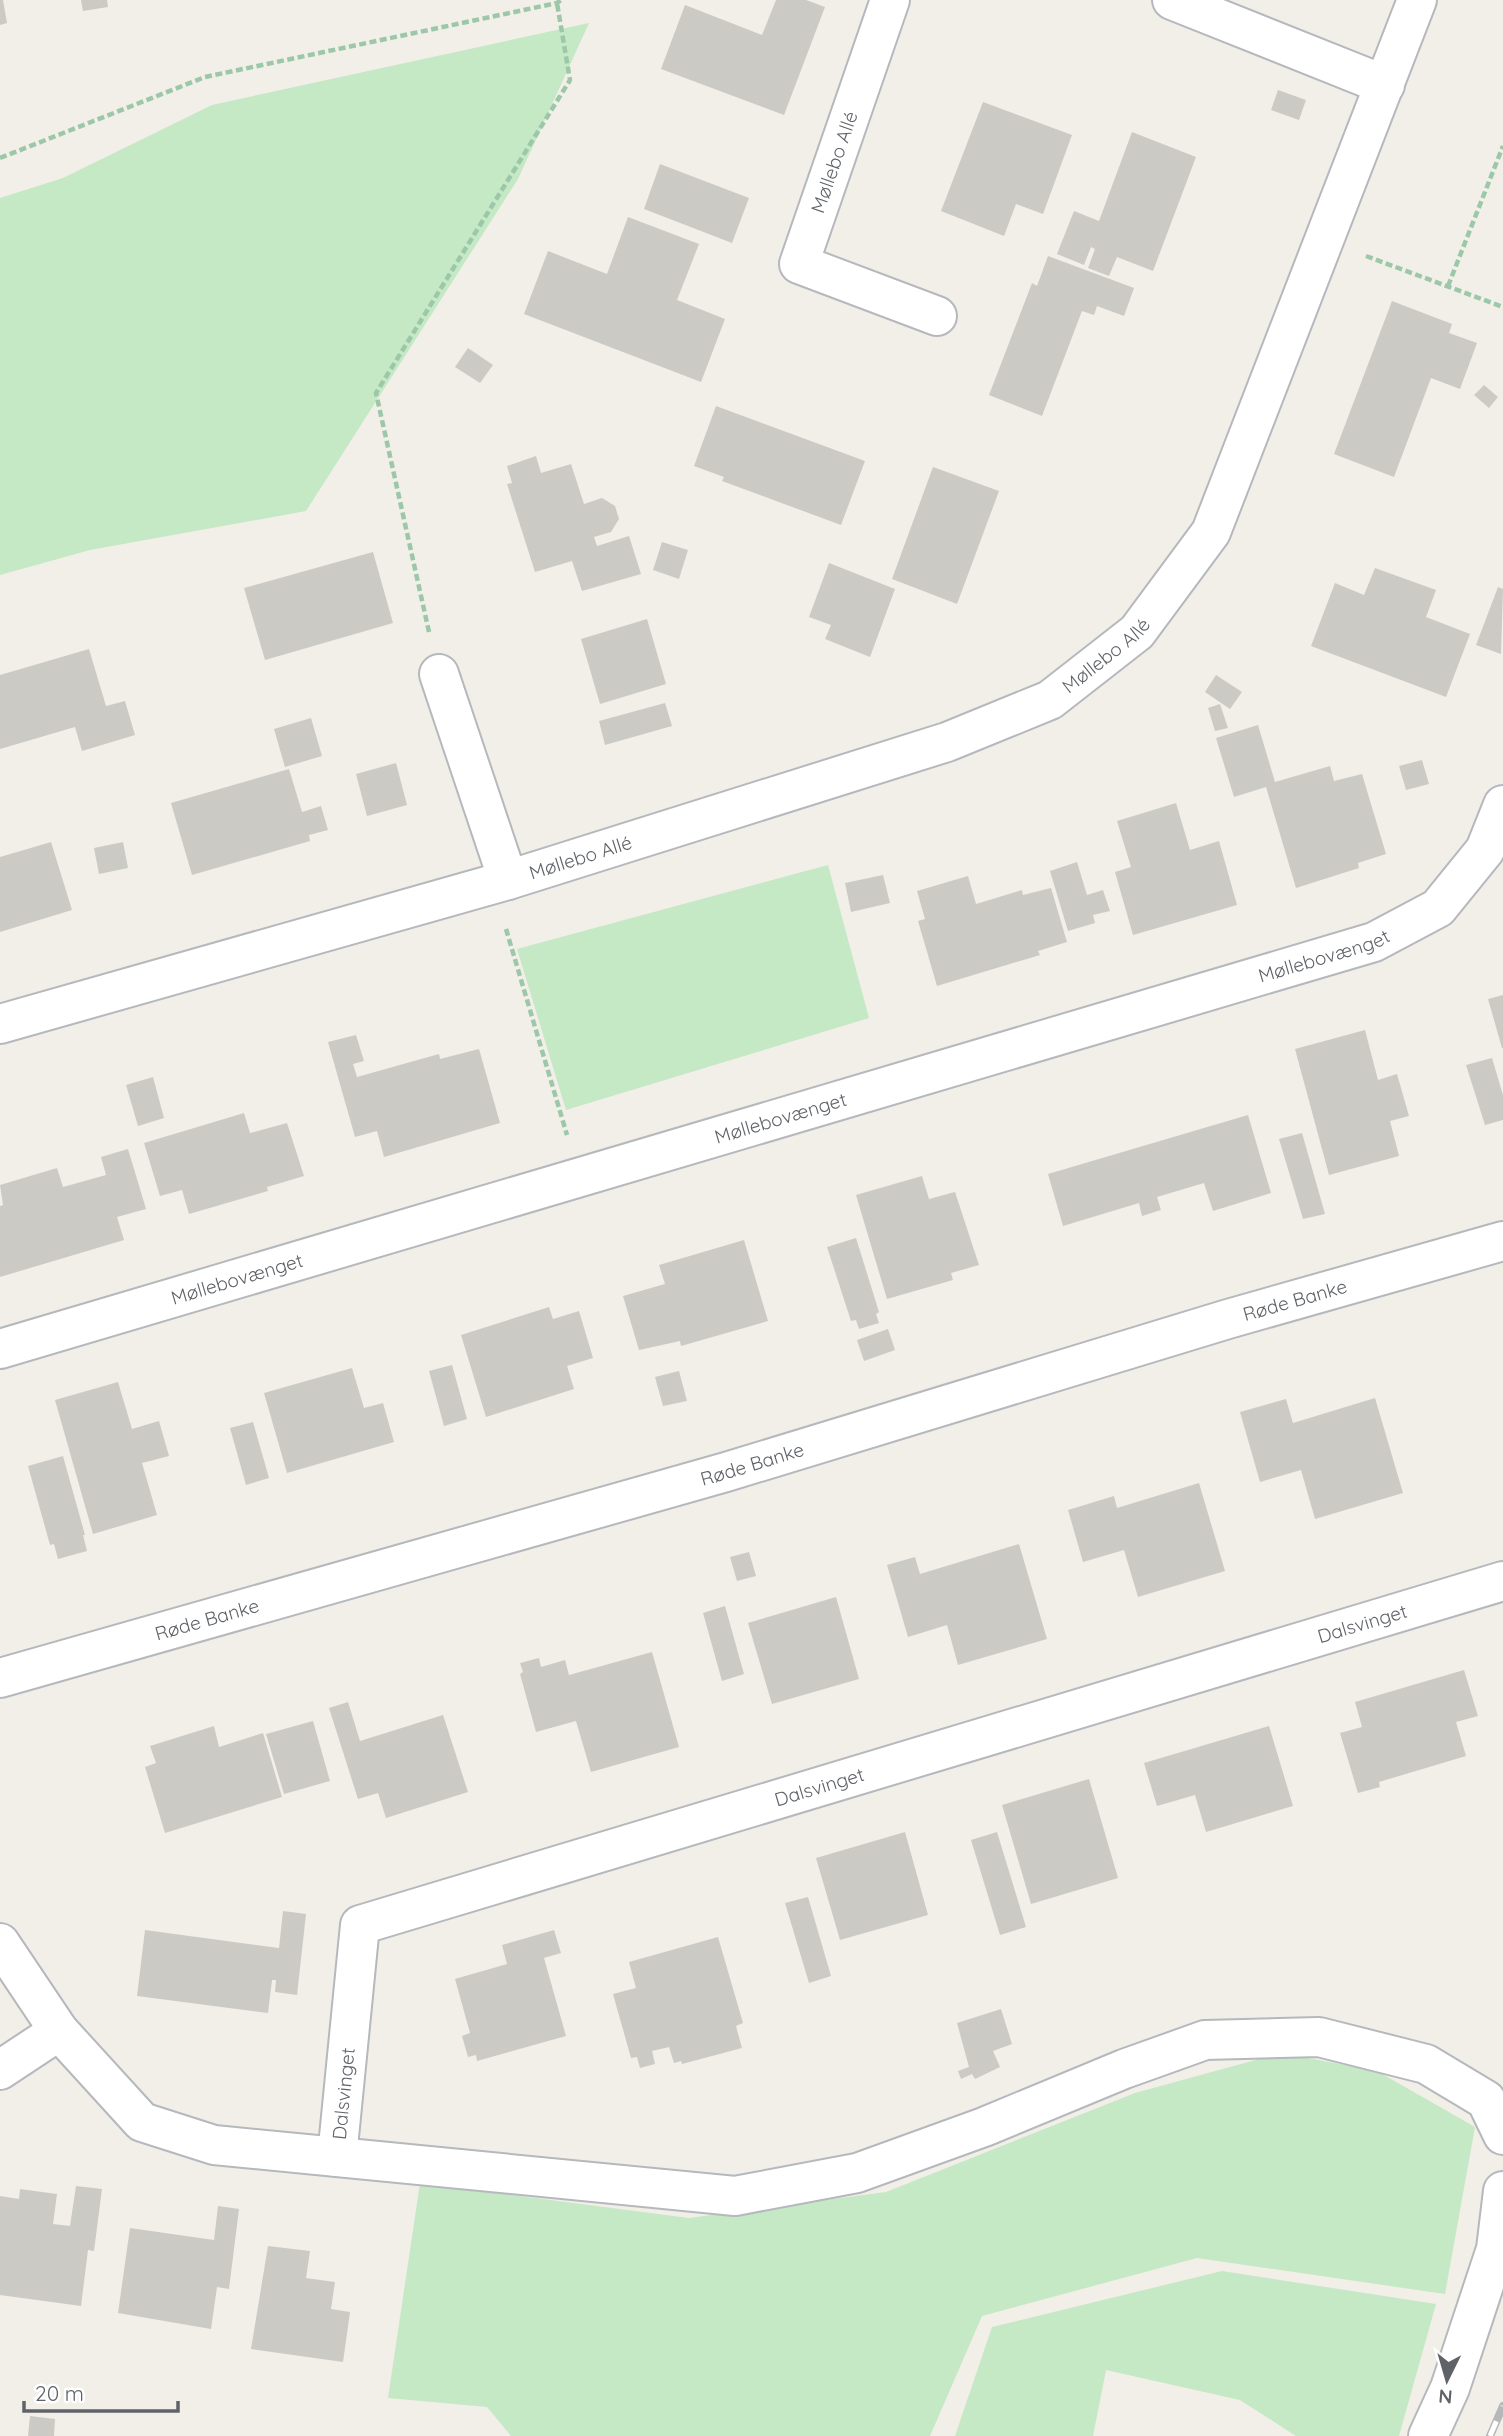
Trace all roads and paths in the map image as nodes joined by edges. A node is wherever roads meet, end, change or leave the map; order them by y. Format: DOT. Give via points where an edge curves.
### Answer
graph roads {
  1 [pos="890,0"];
  2 [pos="1172,0"];
  3 [pos="1417,0"];
  4 [pos="559,2"];
  5 [pos="1385,85"];
  6 [pos="1503,146"];
  7 [pos="0,158"];
  8 [pos="1325,240"];
  9 [pos="1448,286"];
  10 [pos="1503,307"];
  11 [pos="937,316"];
  12 [pos="439,674"];
  13 [pos="1503,805"];
  14 [pos="500,882"];
  15 [pos="0,1024"];
  16 [pos="581,1177"];
  17 [pos="1503,1241"];
  18 [pos="0,1349"];
  19 [pos="1503,1581"];
  20 [pos="0,1678"];
  21 [pos="0,1943"];
  22 [pos="58,2031"];
  23 [pos="0,2070"];
  24 [pos="1503,2135"];
  25 [pos="337,2157"];
  26 [pos="1503,2191"];
  27 [pos="1428,2436"];
  1 -- 11 [label="street, Møllebo Allé" via="799,264"];
  2 -- 5 [label="street"];
  3 -- 5 [label="street, Møllebo Allé"];
  4 -- 7 [label="path" via="205,77"];
  4 -- 12 [label="path" via="570,80 376,393"];
  5 -- 8 [label="street, Møllebo Allé"];
  6 -- 9 [label="path"];
  8 -- 9 [label="path"];
  8 -- 14 [label="street, Møllebo Allé" via="1211,532 1137,632 1061,692 947,742"];
  9 -- 10 [label="path"];
  12 -- 14 [label="street, Møllebo Allé"];
  13 -- 16 [label="street, Møllebovænget" via="1485,850 1438,908 1374,942"];
  14 -- 15 [label="street, Møllebo Allé"];
  14 -- 16 [label="path" via="558,1109"];
  16 -- 18 [label="street, Møllebovænget"];
  17 -- 20 [label="street, Røde Banke" via="1228,1319 726,1472"];
  19 -- 25 [label="street, Dalsvinget" via="360,1925"];
  21 -- 22 [label="street, Dalsvinget"];
  22 -- 23 [label="street"];
  22 -- 25 [label="street, Dalsvinget" via="142,2122 214,2145"];
  24 -- 25 [label="street, Dalsvinget" via="1486,2100 1426,2064 1307,2037 1205,2040 857,2173 735,2196"];
  26 -- 27 [label="street" via="1496,2249 1450,2388"];
}
